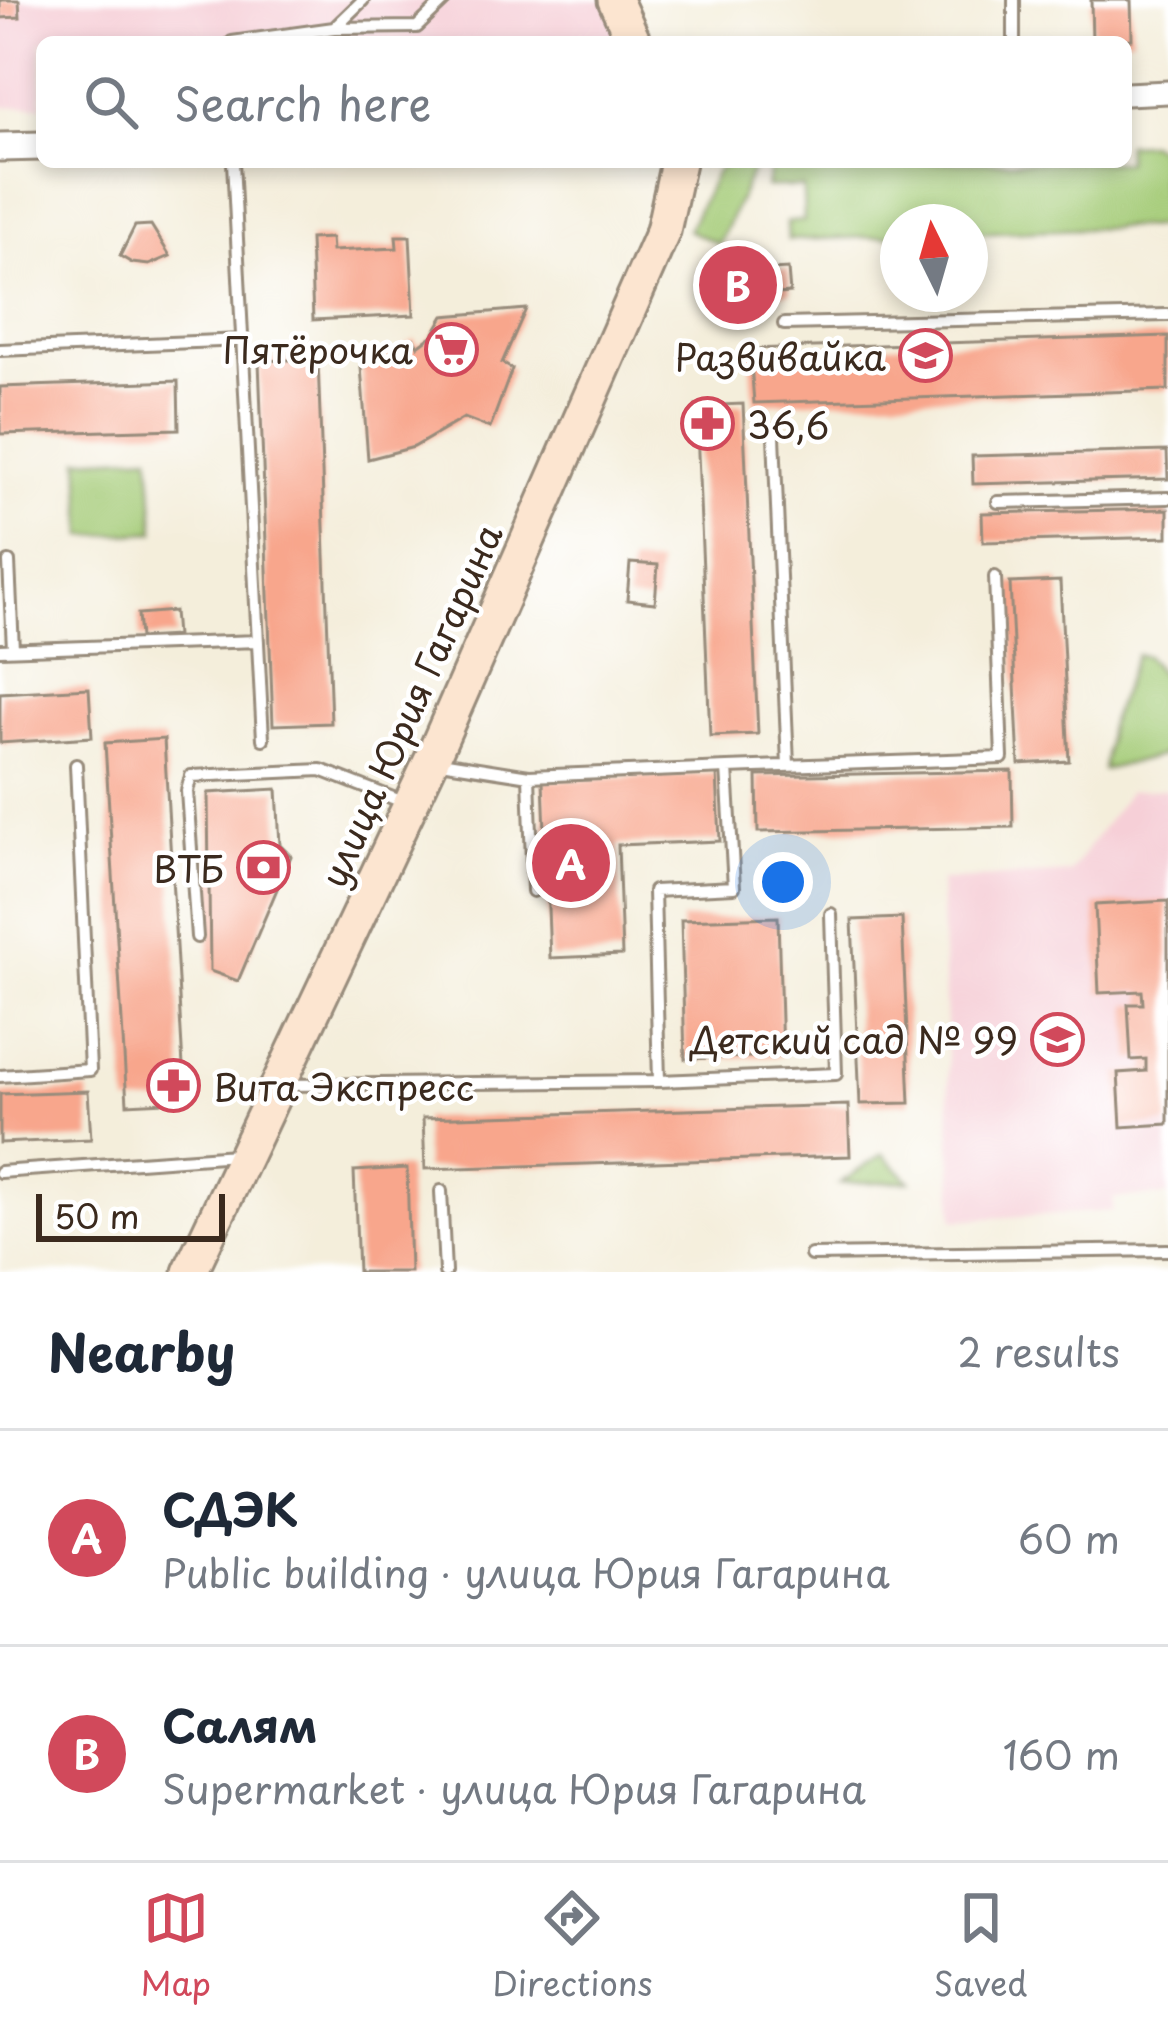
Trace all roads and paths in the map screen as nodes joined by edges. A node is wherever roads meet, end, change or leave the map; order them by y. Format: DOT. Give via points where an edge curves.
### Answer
graph roads {
  1 [pos="363,0"];
  2 [pos="445,0"];
  3 [pos="615,0"];
  4 [pos="1013,0"];
  5 [pos="334,28"];
  6 [pos="276,36"];
  7 [pos="631,36"];
  8 [pos="1014,36"];
  9 [pos="1168,92"];
  10 [pos="1132,94"];
  11 [pos="36,146"];
  12 [pos="0,148"];
  13 [pos="233,168"];
  14 [pos="678,168"];
  15 [pos="1168,315"];
  16 [pos="784,324"];
  17 [pos="243,340"];
  18 [pos="0,350"];
  19 [pos="774,436"];
  20 [pos="1168,498"];
  21 [pos="998,502"];
  22 [pos="9,562"];
  23 [pos="995,577"];
  24 [pos="258,640"];
  25 [pos="6,649"];
  26 [pos="262,739"];
  27 [pos="431,761"];
  28 [pos="76,765"];
  29 [pos="788,765"];
  30 [pos="727,768"];
  31 [pos="529,776"];
  32 [pos="410,805"];
  33 [pos="533,891"];
  34 [pos="831,914"];
  35 [pos="197,937"];
  36 [pos="0,1076"];
  37 [pos="659,1082"];
  38 [pos="276,1086"];
  39 [pos="245,1154"];
  40 [pos="0,1172"];
  41 [pos="442,1191"];
  42 [pos="1168,1250"];
  43 [pos="811,1255"];
  44 [pos="190,1272"];
  45 [pos="445,1272"];
  1 -- 5 [label="lane"];
  2 -- 5 [label="lane" via="417,27"];
  3 -- 7 [label="main road"];
  4 -- 8 [label="lane"];
  5 -- 6 [label="lane"];
  9 -- 10 [label="street"];
  11 -- 12 [label="street"];
  13 -- 17 [label="lane"];
  14 -- 27 [label="main road, улица Юрия Гагарина" via="663,231"];
  15 -- 16 [label="lane"];
  17 -- 18 [label="lane"];
  17 -- 24 [label="lane"];
  19 -- 29 [label="lane"];
  20 -- 21 [label="lane"];
  22 -- 25 [label="lane"];
  23 -- 29 [label="lane" via="1002,758"];
  24 -- 25 [label="lane"];
  24 -- 26 [label="lane"];
  27 -- 31 [label="lane"];
  27 -- 32 [label="main road, улица Юрия Гагарина"];
  28 -- 36 [label="lane" via="90,1070"];
  29 -- 30 [label="lane"];
  30 -- 31 [label="lane"];
  30 -- 37 [label="lane" via="734,887 654,891"];
  31 -- 33 [label="lane"];
  32 -- 35 [label="lane" via="321,770 191,776"];
  32 -- 38 [label="main road, улица Юрия Гагарина"];
  34 -- 37 [label="lane" via="836,1074"];
  37 -- 38 [label="lane"];
  38 -- 39 [label="main road, улица Юрия Гагарина"];
  39 -- 40 [label="lane"];
  39 -- 44 [label="main road, улица Юрия Гагарина"];
  41 -- 45 [label="lane"];
  42 -- 43 [label="lane"];
}
